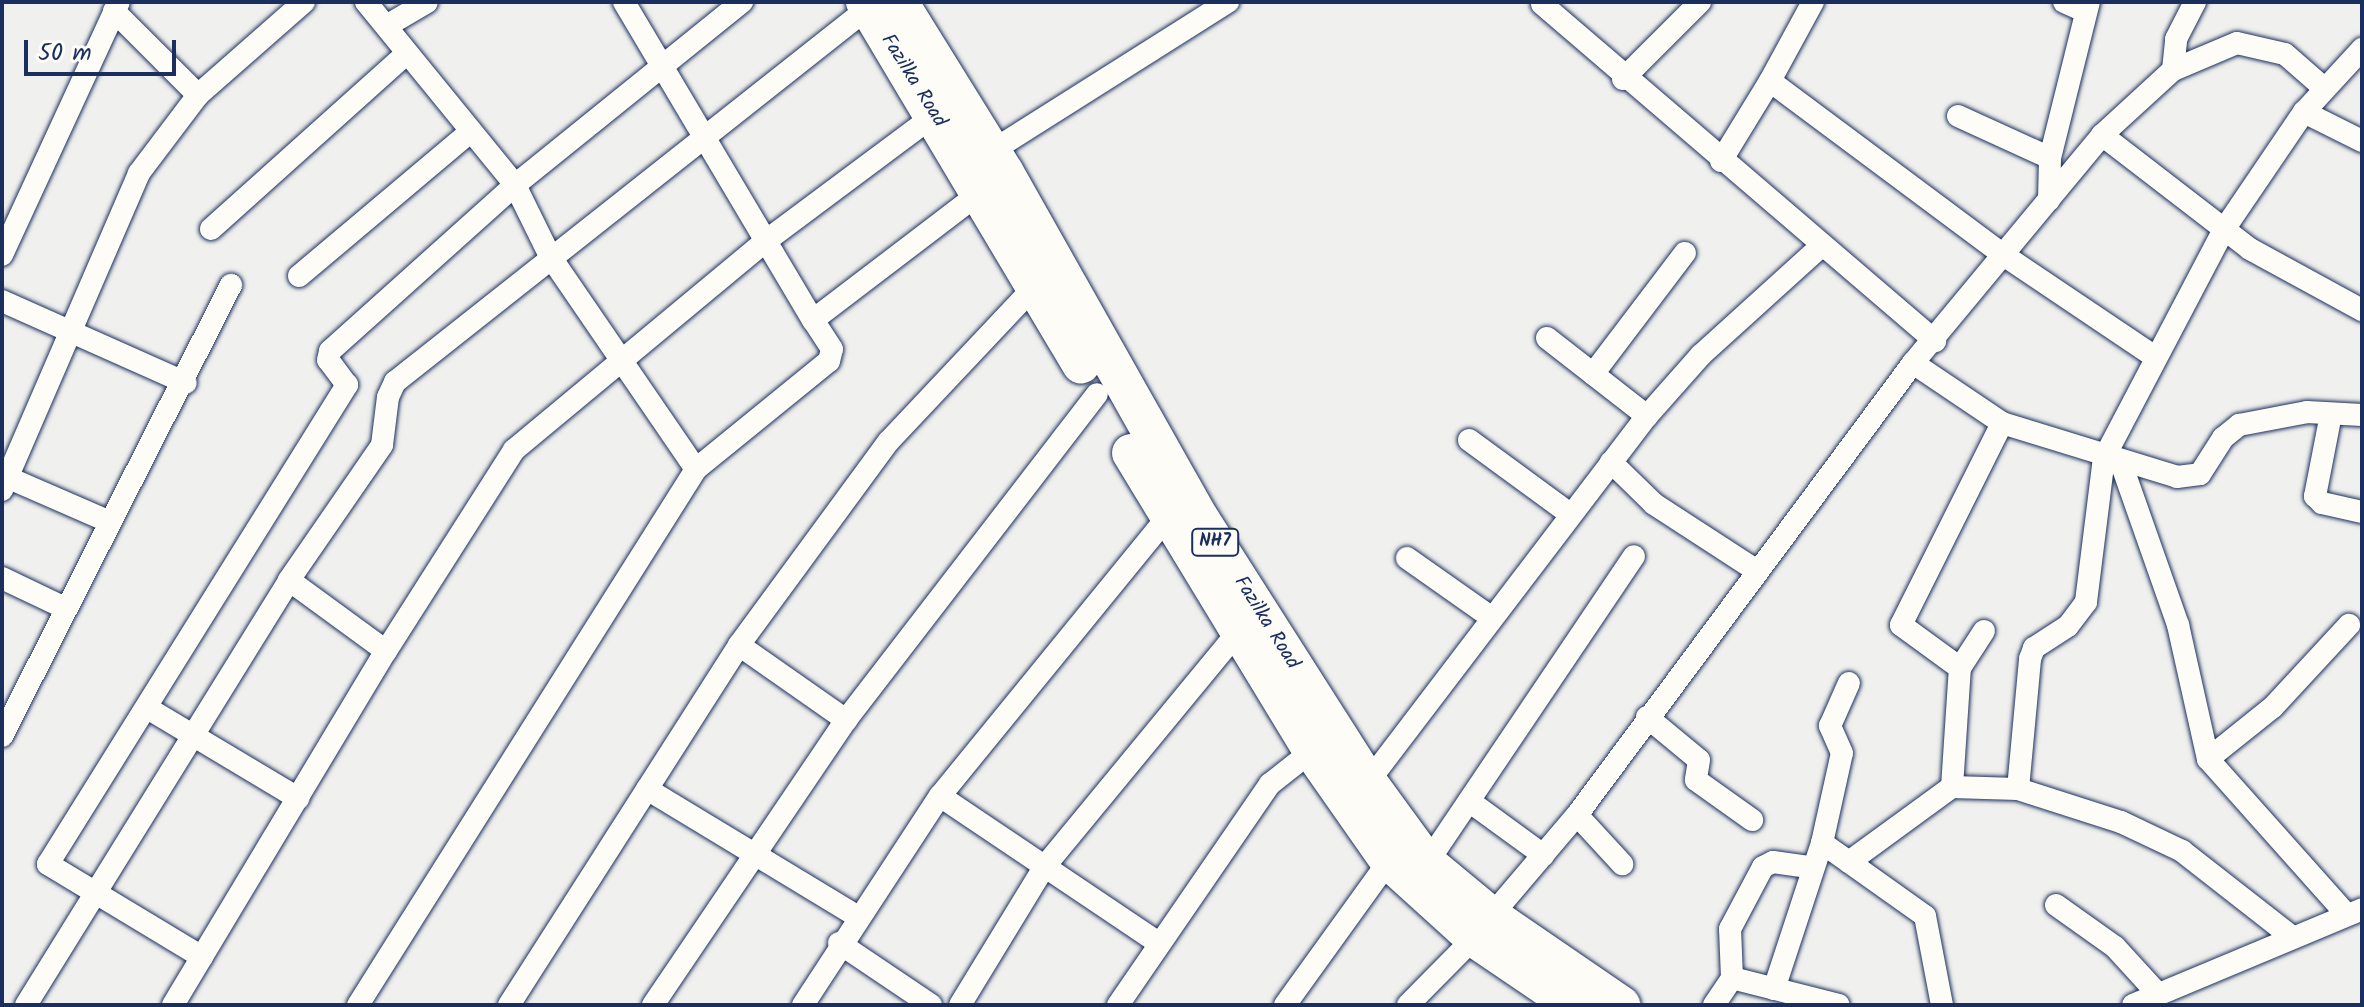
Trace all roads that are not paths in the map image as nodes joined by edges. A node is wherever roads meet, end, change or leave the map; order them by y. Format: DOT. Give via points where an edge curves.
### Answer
graph roads {
  1 [pos="304,2"];
  2 [pos="366,2"];
  3 [pos="427,2"];
  4 [pos="624,2"];
  5 [pos="742,2"];
  6 [pos="1228,2"];
  7 [pos="1700,2"];
  8 [pos="1813,2"];
  9 [pos="2064,2"];
  10 [pos="2195,2"];
  11 [pos="877,4"];
  12 [pos="1542,4"];
  13 [pos="116,6"];
  14 [pos="2087,7"];
  15 [pos="388,25"];
  16 [pos="2362,49"];
  17 [pos="407,53"];
  18 [pos="661,64"];
  19 [pos="2173,70"];
  20 [pos="1623,79"];
  21 [pos="1770,81"];
  22 [pos="2324,88"];
  23 [pos="198,95"];
  24 [pos="2304,112"];
  25 [pos="935,115"];
  26 [pos="1958,116"];
  27 [pos="471,131"];
  28 [pos="704,134"];
  29 [pos="2102,135"];
  30 [pos="2362,141"];
  31 [pos="2050,158"];
  32 [pos="1721,161"];
  33 [pos="986,171"];
  34 [pos="515,185"];
  35 [pos="2049,200"];
  36 [pos="211,229"];
  37 [pos="2223,231"];
  38 [pos="767,240"];
  39 [pos="1821,246"];
  40 [pos="1685,253"];
  41 [pos="2002,254"];
  42 [pos="2,255"];
  43 [pos="550,256"];
  44 [pos="299,276"];
  45 [pos="231,285"];
  46 [pos="1035,286"];
  47 [pos="2,301"];
  48 [pos="2362,310"];
  49 [pos="813,320"];
  50 [pos="71,332"];
  51 [pos="1547,338"];
  52 [pos="1935,341"];
  53 [pos="2155,357"];
  54 [pos="1913,363"];
  55 [pos="619,364"];
  56 [pos="1593,374"];
  57 [pos="186,383"];
  58 [pos="1097,394"];
  59 [pos="2331,414"];
  60 [pos="2362,415"];
  61 [pos="1647,416"];
  62 [pos="2002,423"];
  63 [pos="1469,440"];
  64 [pos="2113,460"];
  65 [pos="1611,462"];
  66 [pos="696,469"];
  67 [pos="4,481"];
  68 [pos="2362,512"];
  69 [pos="1570,514"];
  70 [pos="1168,516"];
  71 [pos="110,522"];
  72 [pos="1634,556"];
  73 [pos="1407,558"];
  74 [pos="1757,571"];
  75 [pos="2,578"];
  76 [pos="289,580"];
  77 [pos="65,608"];
  78 [pos="1492,618"];
  79 [pos="2349,625"];
  80 [pos="1984,631"];
  81 [pos="1238,632"];
  82 [pos="739,645"];
  83 [pos="386,651"];
  84 [pos="1960,668"];
  85 [pos="1849,683"];
  86 [pos="149,709"];
  87 [pos="1647,717"];
  88 [pos="846,720"];
  89 [pos="195,733"];
  90 [pos="2,736"];
  91 [pos="1312,751"];
  92 [pos="2208,759"];
  93 [pos="1368,782"];
  94 [pos="1952,787"];
  95 [pos="647,789"];
  96 [pos="2018,789"];
  97 [pos="940,796"];
  98 [pos="298,798"];
  99 [pos="1469,801"];
  100 [pos="1577,815"];
  101 [pos="1752,820"];
  102 [pos="1822,843"];
  103 [pos="755,854"];
  104 [pos="1543,855"];
  105 [pos="1389,861"];
  106 [pos="1849,862"];
  107 [pos="1427,863"];
  108 [pos="1622,864"];
  109 [pos="1045,866"];
  110 [pos="1809,867"];
  111 [pos="95,893"];
  112 [pos="2056,905"];
  113 [pos="2354,912"];
  114 [pos="857,916"];
  115 [pos="1482,927"];
  116 [pos="2292,937"];
  117 [pos="1157,942"];
  118 [pos="839,943"];
  119 [pos="202,957"];
  120 [pos="1732,978"];
  121 [pos="1774,989"];
  122 [pos="2157,993"];
  123 [pos="26,1005"];
  124 [pos="173,1005"];
  125 [pos="358,1005"];
  126 [pos="509,1005"];
  127 [pos="653,1005"];
  128 [pos="803,1005"];
  129 [pos="931,1005"];
  130 [pos="960,1005"];
  131 [pos="1118,1005"];
  132 [pos="1285,1005"];
  133 [pos="1408,1005"];
  134 [pos="1573,1005"];
  135 [pos="1621,1005"];
  136 [pos="1714,1005"];
  137 [pos="1839,1005"];
  138 [pos="1942,1005"];
  139 [pos="2133,1005"];
  1 -- 23 [label="street"];
  2 -- 15 [label="street"];
  3 -- 15 [label="street"];
  4 -- 18 [label="street"];
  5 -- 18 [label="street"];
  6 -- 33 [label="street"];
  7 -- 20 [label="street"];
  8 -- 21 [label="street"];
  9 -- 14 [label="street"];
  10 -- 19 [label="street" via="2176,39"];
  11 -- 25 [label="highway, Fazilka Road / NH7"];
  11 -- 28 [label="street"];
  11 -- 33 [label="highway, Fazilka Road / NH7"];
  12 -- 20 [label="street"];
  13 -- 23 [label="street"];
  13 -- 42 [label="street"];
  14 -- 31 [label="street"];
  15 -- 17 [label="street"];
  16 -- 22 [label="street"];
  17 -- 27 [label="street"];
  17 -- 36 [label="street"];
  18 -- 28 [label="street"];
  18 -- 34 [label="street"];
  19 -- 22 [label="street" via="2246,42 2285,54"];
  19 -- 29 [label="street"];
  20 -- 32 [label="street"];
  21 -- 32 [label="street"];
  21 -- 41 [label="street"];
  22 -- 24 [label="street"];
  23 -- 50 [label="street" via="139,173"];
  24 -- 30 [label="street"];
  24 -- 37 [label="street"];
  25 -- 33 [label="highway, Fazilka Road / NH7"];
  25 -- 38 [label="street"];
  26 -- 31 [label="street"];
  27 -- 34 [label="street"];
  27 -- 44 [label="street"];
  28 -- 38 [label="street"];
  28 -- 43 [label="street"];
  29 -- 35 [label="street"];
  29 -- 37 [label="street" via="2179,190"];
  31 -- 35 [label="street"];
  32 -- 39 [label="street"];
  33 -- 46 [label="highway, Fazilka Road / NH7"];
  33 -- 49 [label="street"];
  33 -- 93 [label="highway, Fazilka Road / NH7"];
  34 -- 43 [label="street"];
  34 -- 86 [label="street" via="330,351 328,360 347,385"];
  35 -- 41 [label="street"];
  37 -- 48 [label="street"];
  37 -- 53 [label="street"];
  38 -- 49 [label="street"];
  38 -- 55 [label="street"];
  39 -- 52 [label="street"];
  39 -- 61 [label="street" via="1701,355"];
  40 -- 56 [label="street"];
  41 -- 52 [label="street"];
  41 -- 53 [label="street"];
  43 -- 55 [label="street"];
  43 -- 76 [label="street" via="395,382 382,445"];
  45 -- 57 [label="street"];
  46 -- 58 [label="highway, Fazilka Road / NH7"];
  46 -- 82 [label="street" via="889,441"];
  47 -- 50 [label="street"];
  49 -- 66 [label="street" via="832,349 829,361"];
  50 -- 57 [label="street"];
  50 -- 67 [label="street"];
  51 -- 56 [label="street"];
  52 -- 54 [label="street"];
  53 -- 64 [label="street"];
  54 -- 62 [label="street"];
  54 -- 74 [label="street"];
  55 -- 66 [label="street"];
  55 -- 83 [label="street" via="514,450"];
  56 -- 61 [label="street"];
  57 -- 71 [label="street"];
  58 -- 70 [label="highway, Fazilka Road / NH7"];
  58 -- 88 [label="street"];
  59 -- 60 [label="street"];
  59 -- 64 [label="street" via="2278,416 2239,425 2191,478"];
  59 -- 68 [label="street" via="2315,496 2322,503"];
  61 -- 65 [label="street"];
  62 -- 64 [label="street"];
  62 -- 84 [label="street" via="1901,625"];
  63 -- 69 [label="street"];
  64 -- 92 [label="street" via="2178,625"];
  64 -- 96 [label="street" via="2086,602 2030,659"];
  65 -- 69 [label="street"];
  65 -- 74 [label="street" via="1654,504"];
  66 -- 125 [label="street"];
  67 -- 71 [label="street"];
  69 -- 78 [label="street"];
  70 -- 81 [label="highway, Fazilka Road / NH7"];
  70 -- 97 [label="street"];
  71 -- 77 [label="street"];
  72 -- 99 [label="street"];
  73 -- 78 [label="street"];
  74 -- 87 [label="street"];
  75 -- 77 [label="street"];
  76 -- 83 [label="street"];
  76 -- 89 [label="street"];
  77 -- 90 [label="street"];
  78 -- 93 [label="street"];
  79 -- 92 [label="street" via="2273,707"];
  80 -- 84 [label="street"];
  81 -- 91 [label="highway, Fazilka Road / NH7"];
  81 -- 109 [label="street"];
  82 -- 88 [label="street"];
  82 -- 95 [label="street"];
  83 -- 98 [label="street"];
  84 -- 94 [label="street"];
  85 -- 102 [label="street" via="1830,726 1842,753"];
  86 -- 89 [label="street"];
  86 -- 111 [label="street" via="50,856 51,870"];
  87 -- 100 [label="street"];
  87 -- 101 [label="street" via="1699,760 1696,780"];
  88 -- 103 [label="street"];
  89 -- 98 [label="street"];
  89 -- 111 [label="street"];
  91 -- 105 [label="highway, Fazilka Road / NH7"];
  91 -- 117 [label="street" via="1270,784"];
  92 -- 113 [label="street"];
  93 -- 107 [label="highway, Fazilka Road / NH7"];
  94 -- 96 [label="street"];
  94 -- 106 [label="street"];
  95 -- 103 [label="street"];
  95 -- 126 [label="street"];
  96 -- 116 [label="street" via="2086,808 2182,851"];
  97 -- 109 [label="street"];
  97 -- 114 [label="street"];
  98 -- 119 [label="street"];
  99 -- 104 [label="street"];
  99 -- 107 [label="street"];
  100 -- 104 [label="street"];
  100 -- 108 [label="street"];
  102 -- 106 [label="street"];
  102 -- 110 [label="street"];
  103 -- 114 [label="street"];
  103 -- 127 [label="street"];
  104 -- 115 [label="street"];
  105 -- 115 [label="highway, Fazilka Road / NH7"];
  105 -- 132 [label="street"];
  106 -- 138 [label="street" via="1925,916"];
  107 -- 115 [label="highway, Fazilka Road / NH7"];
  109 -- 117 [label="street"];
  109 -- 130 [label="street"];
  110 -- 120 [label="street" via="1773,862 1763,867 1730,929"];
  110 -- 121 [label="street"];
  111 -- 119 [label="street"];
  111 -- 123 [label="street"];
  112 -- 122 [label="street" via="2115,947"];
  113 -- 116 [label="street"];
  114 -- 118 [label="street"];
  115 -- 133 [label="street"];
  115 -- 134 [label="highway, Fazilka Road / NH7"];
  115 -- 135 [label="highway, Fazilka Road / NH7"];
  116 -- 122 [label="street"];
  117 -- 131 [label="street"];
  118 -- 128 [label="street"];
  118 -- 129 [label="street"];
  119 -- 124 [label="street"];
  120 -- 121 [label="street"];
  120 -- 136 [label="street"];
  121 -- 137 [label="street"];
  122 -- 139 [label="street"];
}
